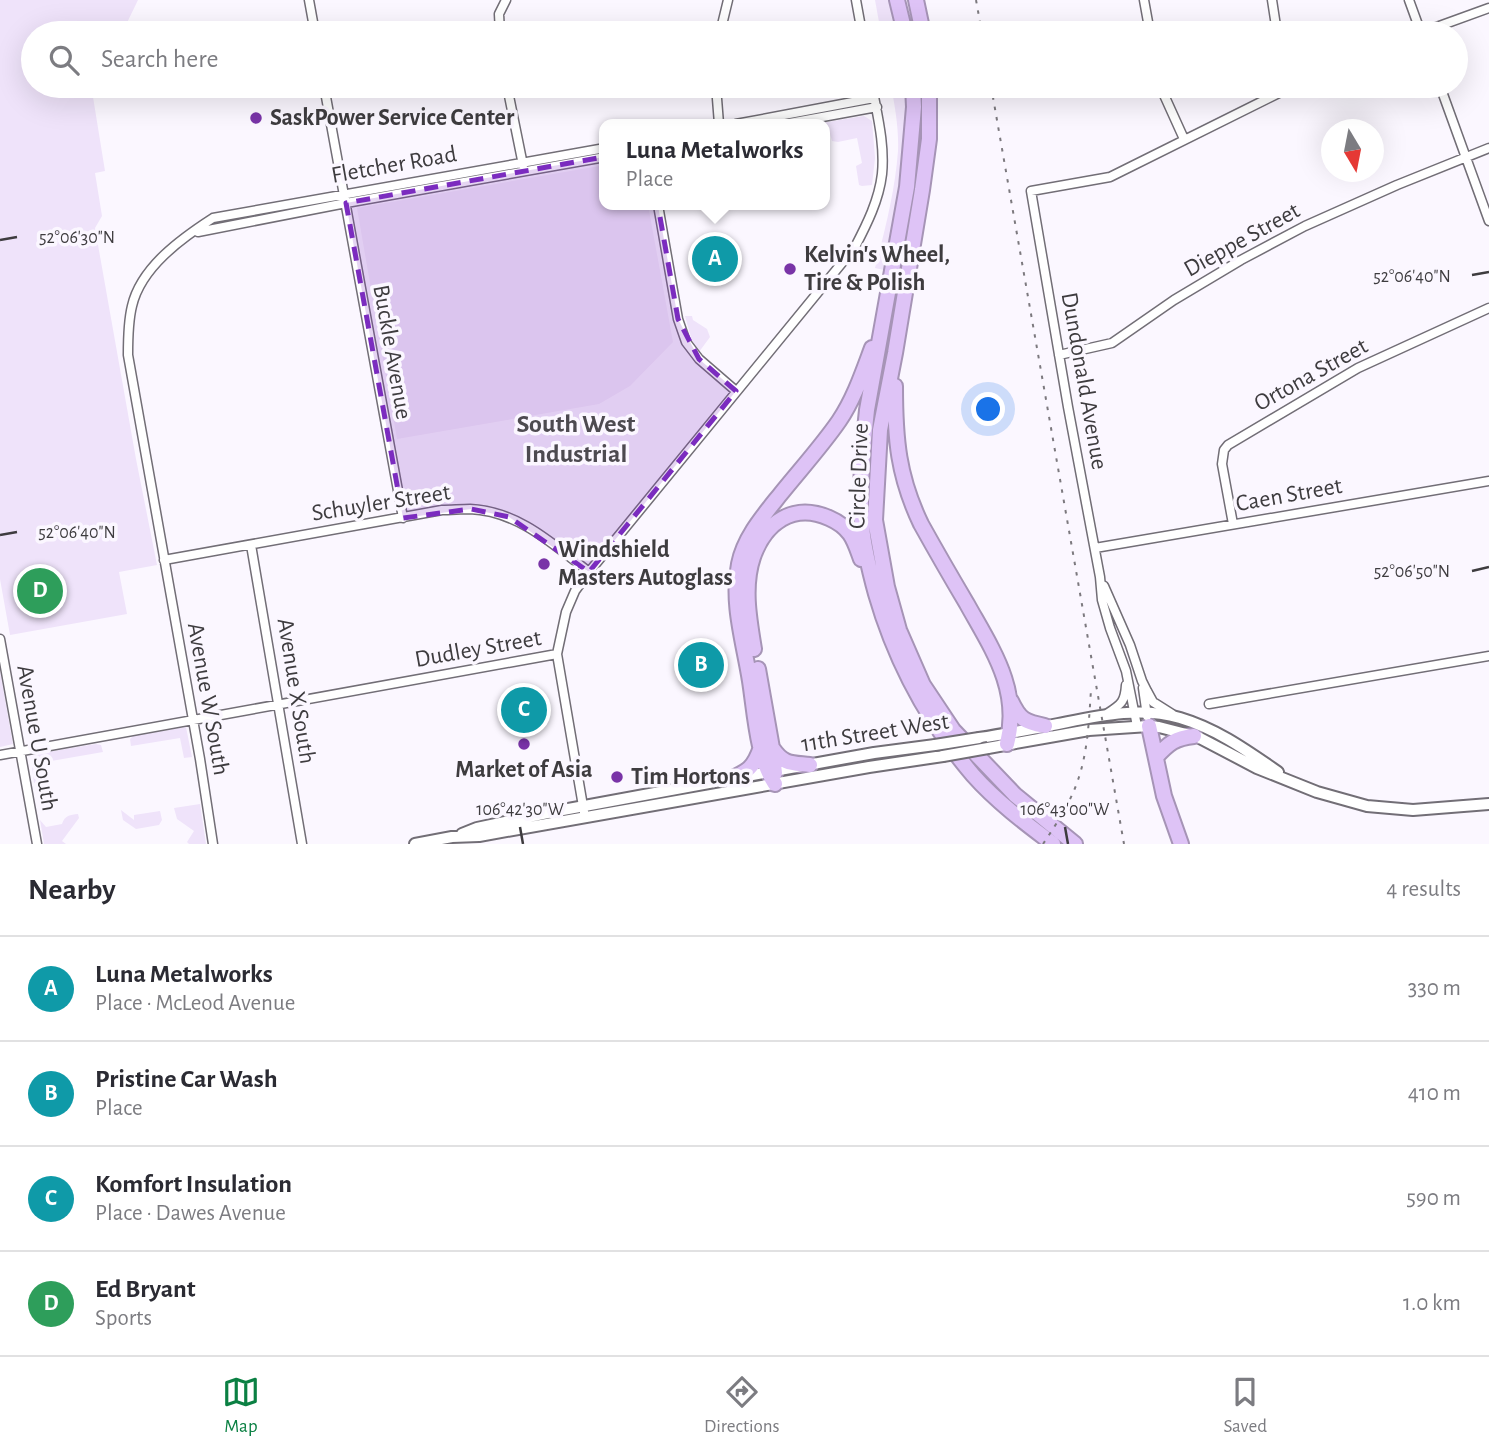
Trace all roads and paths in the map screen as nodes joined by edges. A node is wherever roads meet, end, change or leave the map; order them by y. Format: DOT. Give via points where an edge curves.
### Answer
graph roads {
  1 [pos="309,0"];
  2 [pos="506,0"];
  3 [pos="728,0"];
  4 [pos="856,0"];
  5 [pos="897,0"];
  6 [pos="916,0"];
  7 [pos="1144,0"];
  8 [pos="1272,0"];
  9 [pos="1409,0"];
  10 [pos="1489,8"];
  11 [pos="313,21"];
  12 [pos="499,21"];
  13 [pos="723,21"];
  14 [pos="860,21"];
  15 [pos="902,21"];
  16 [pos="920,21"];
  17 [pos="1148,21"];
  18 [pos="1275,21"];
  19 [pos="1417,21"];
  20 [pos="1454,21"];
  21 [pos="326,98"];
  22 [pos="509,98"];
  23 [pos="717,98"];
  24 [pos="874,98"];
  25 [pos="914,98"];
  26 [pos="929,98"];
  27 [pos="1165,98"];
  28 [pos="1268,98"];
  29 [pos="1444,98"];
  30 [pos="875,102"];
  31 [pos="719,119"];
  32 [pos="768,119"];
  33 [pos="805,119"];
  34 [pos="1184,139"];
  35 [pos="1489,148"];
  36 [pos="599,149"];
  37 [pos="1466,157"];
  38 [pos="599,158"];
  39 [pos="522,162"];
  40 [pos="525,172"];
  41 [pos="345,198"];
  42 [pos="659,210"];
  43 [pos="1489,221"];
  44 [pos="1489,308"];
  45 [pos="886,310"];
  46 [pos="895,354"];
  47 [pos="1059,355"];
  48 [pos="736,391"];
  49 [pos="1489,481"];
  50 [pos="403,517"];
  51 [pos="1233,524"];
  52 [pos="251,545"];
  53 [pos="1095,548"];
  54 [pos="164,560"];
  55 [pos="589,572"];
  56 [pos="1100,577"];
  57 [pos="881,609"];
  58 [pos="0,639"];
  59 [pos="557,654"];
  60 [pos="1489,656"];
  61 [pos="1126,671"];
  62 [pos="1142,681"];
  63 [pos="1010,700"];
  64 [pos="278,704"];
  65 [pos="1209,704"];
  66 [pos="1106,715"];
  67 [pos="1178,717"];
  68 [pos="1142,719"];
  69 [pos="193,720"];
  70 [pos="1045,726"];
  71 [pos="1194,736"];
  72 [pos="1009,738"];
  73 [pos="766,748"];
  74 [pos="20,751"];
  75 [pos="0,755"];
  76 [pos="1156,757"];
  77 [pos="810,765"];
  78 [pos="772,776"];
  79 [pos="729,780"];
  80 [pos="1291,781"];
  81 [pos="1489,804"];
  82 [pos="584,811"];
  83 [pos="37,844"];
  84 [pos="213,844"];
  85 [pos="302,844"];
  86 [pos="415,844"];
  87 [pos="1054,844"];
  88 [pos="1075,844"];
  89 [pos="1181,844"];
  1 -- 11 [label="street"];
  2 -- 12 [label="street"];
  3 -- 13 [label="street"];
  4 -- 14 [label="street"];
  5 -- 15 [label="highway"];
  6 -- 16 [label="highway"];
  7 -- 17 [label="street"];
  8 -- 18 [label="street"];
  9 -- 19 [label="street"];
  10 -- 20 [label="street"];
  21 -- 41 [label="street, Buckle Avenue"];
  22 -- 39 [label="street"];
  23 -- 31 [label="street"];
  24 -- 30 [label="street, Dudley Street"];
  25 -- 45 [label="highway, Circle Drive" via="907,187"];
  26 -- 46 [label="highway, Circle Drive" via="929,139"];
  27 -- 34 [label="street"];
  28 -- 34 [label="street"];
  29 -- 37 [label="street"];
  30 -- 32 [label="street"];
  30 -- 33 [label="street"];
  30 -- 48 [label="street, Dudley Street" via="882,175 865,227 846,260"];
  34 -- 47 [label="street, Dundonald Avenue" via="1110,177 1031,191"];
  35 -- 37 [label="street, Dieppe Street"];
  36 -- 39 [label="street, Fletcher Road"];
  37 -- 43 [label="street"];
  37 -- 47 [label="street, Dieppe Street" via="1305,226 1174,300 1112,343"];
  38 -- 40 [label="street, Fletcher Road"];
  39 -- 40 [label="street"];
  39 -- 41 [label="street, Fletcher Road"];
  40 -- 41 [label="street, Fletcher Road"];
  41 -- 50 [label="street, Buckle Avenue"];
  41 -- 54 [label="street, Fletcher Road" via="195,232 158,260 144,279 132,303 128,355"];
  42 -- 48 [label="street" via="678,319 687,342 699,359"];
  44 -- 51 [label="street, Ortona Street" via="1358,368 1228,445 1222,464"];
  45 -- 57 [label="highway, Circle Drive" via="867,410 861,493 862,529"];
  45 -- 73 [label="highway" via="859,383 840,419 757,524 739,564 740,624"];
  46 -- 63 [label="highway" via="898,458 911,504 998,659"];
  46 -- 88 [label="highway, Circle Drive" via="880,430 875,520 899,630 923,685 953,730 1015,794"];
  47 -- 53 [label="street, Dundonald Avenue"];
  48 -- 55 [label="street, Dudley Street"];
  49 -- 51 [label="street, Caen Street"];
  50 -- 52 [label="street, Schuyler Street"];
  50 -- 55 [label="street, Schuyler Street" via="471,509 509,517 539,533"];
  51 -- 53 [label="street, Caen Street"];
  52 -- 54 [label="street, Schuyler Street"];
  52 -- 64 [label="street, Avenue X South"];
  53 -- 56 [label="street, Dundonald Avenue"];
  54 -- 69 [label="street, Avenue W South"];
  55 -- 59 [label="street, Dudley Street" via="566,611"];
  56 -- 61 [label="street, Dundonald Avenue" via="1102,600"];
  56 -- 62 [label="street, Dundonald Avenue"];
  57 -- 73 [label="highway" via="854,542 838,522 815,513 794,513 764,535 750,566 747,592"];
  57 -- 87 [label="highway, Circle Drive" via="894,648 933,722 973,775"];
  58 -- 74 [label="street, Avenue U South"];
  59 -- 64 [label="street, Dudley Street"];
  59 -- 82 [label="street"];
  60 -- 65 [label="street"];
  61 -- 66 [label="street" via="1124,700"];
  61 -- 68 [label="street, Dundonald Avenue"];
  62 -- 67 [label="street, Dundonald Avenue" via="1153,702"];
  62 -- 68 [label="street, Dundonald Avenue"];
  63 -- 70 [label="highway" via="1028,723"];
  63 -- 72 [label="highway"];
  64 -- 69 [label="street, Dudley Street"];
  64 -- 85 [label="street, Avenue X South"];
  66 -- 68 [label="main road, 11th Street West"];
  66 -- 70 [label="main road, 11th Street West"];
  67 -- 68 [label="main road, 11th Street West"];
  67 -- 80 [label="main road, 11th Street West" via="1239,744"];
  68 -- 71 [label="main road, 11th Street West"];
  68 -- 72 [label="main road, 11th Street West"];
  68 -- 76 [label="highway"];
  69 -- 74 [label="street, Dudley Street"];
  69 -- 84 [label="street, Avenue W South"];
  70 -- 72 [label="main road, 11th Street West"];
  71 -- 76 [label="highway" via="1179,737"];
  71 -- 80 [label="main road, 11th Street West"];
  72 -- 77 [label="main road, 11th Street West, bridge" via="979,738"];
  72 -- 78 [label="main road, 11th Street West, bridge" via="988,748 943,756"];
  73 -- 77 [label="highway" via="785,762"];
  73 -- 78 [label="highway"];
  73 -- 79 [label="highway" via="750,768"];
  74 -- 75 [label="street, Dudley Street"];
  74 -- 83 [label="street, Avenue U South"];
  76 -- 89 [label="highway"];
  77 -- 78 [label="main road, 11th Street West"];
  78 -- 79 [label="main road, 11th Street West"];
  78 -- 82 [label="main road, 11th Street West"];
  79 -- 82 [label="main road, 11th Street West"];
  80 -- 81 [label="main road, 11th Street West" via="1367,806 1432,809"];
  82 -- 86 [label="main road, 11th Street West" via="479,836"];
}
